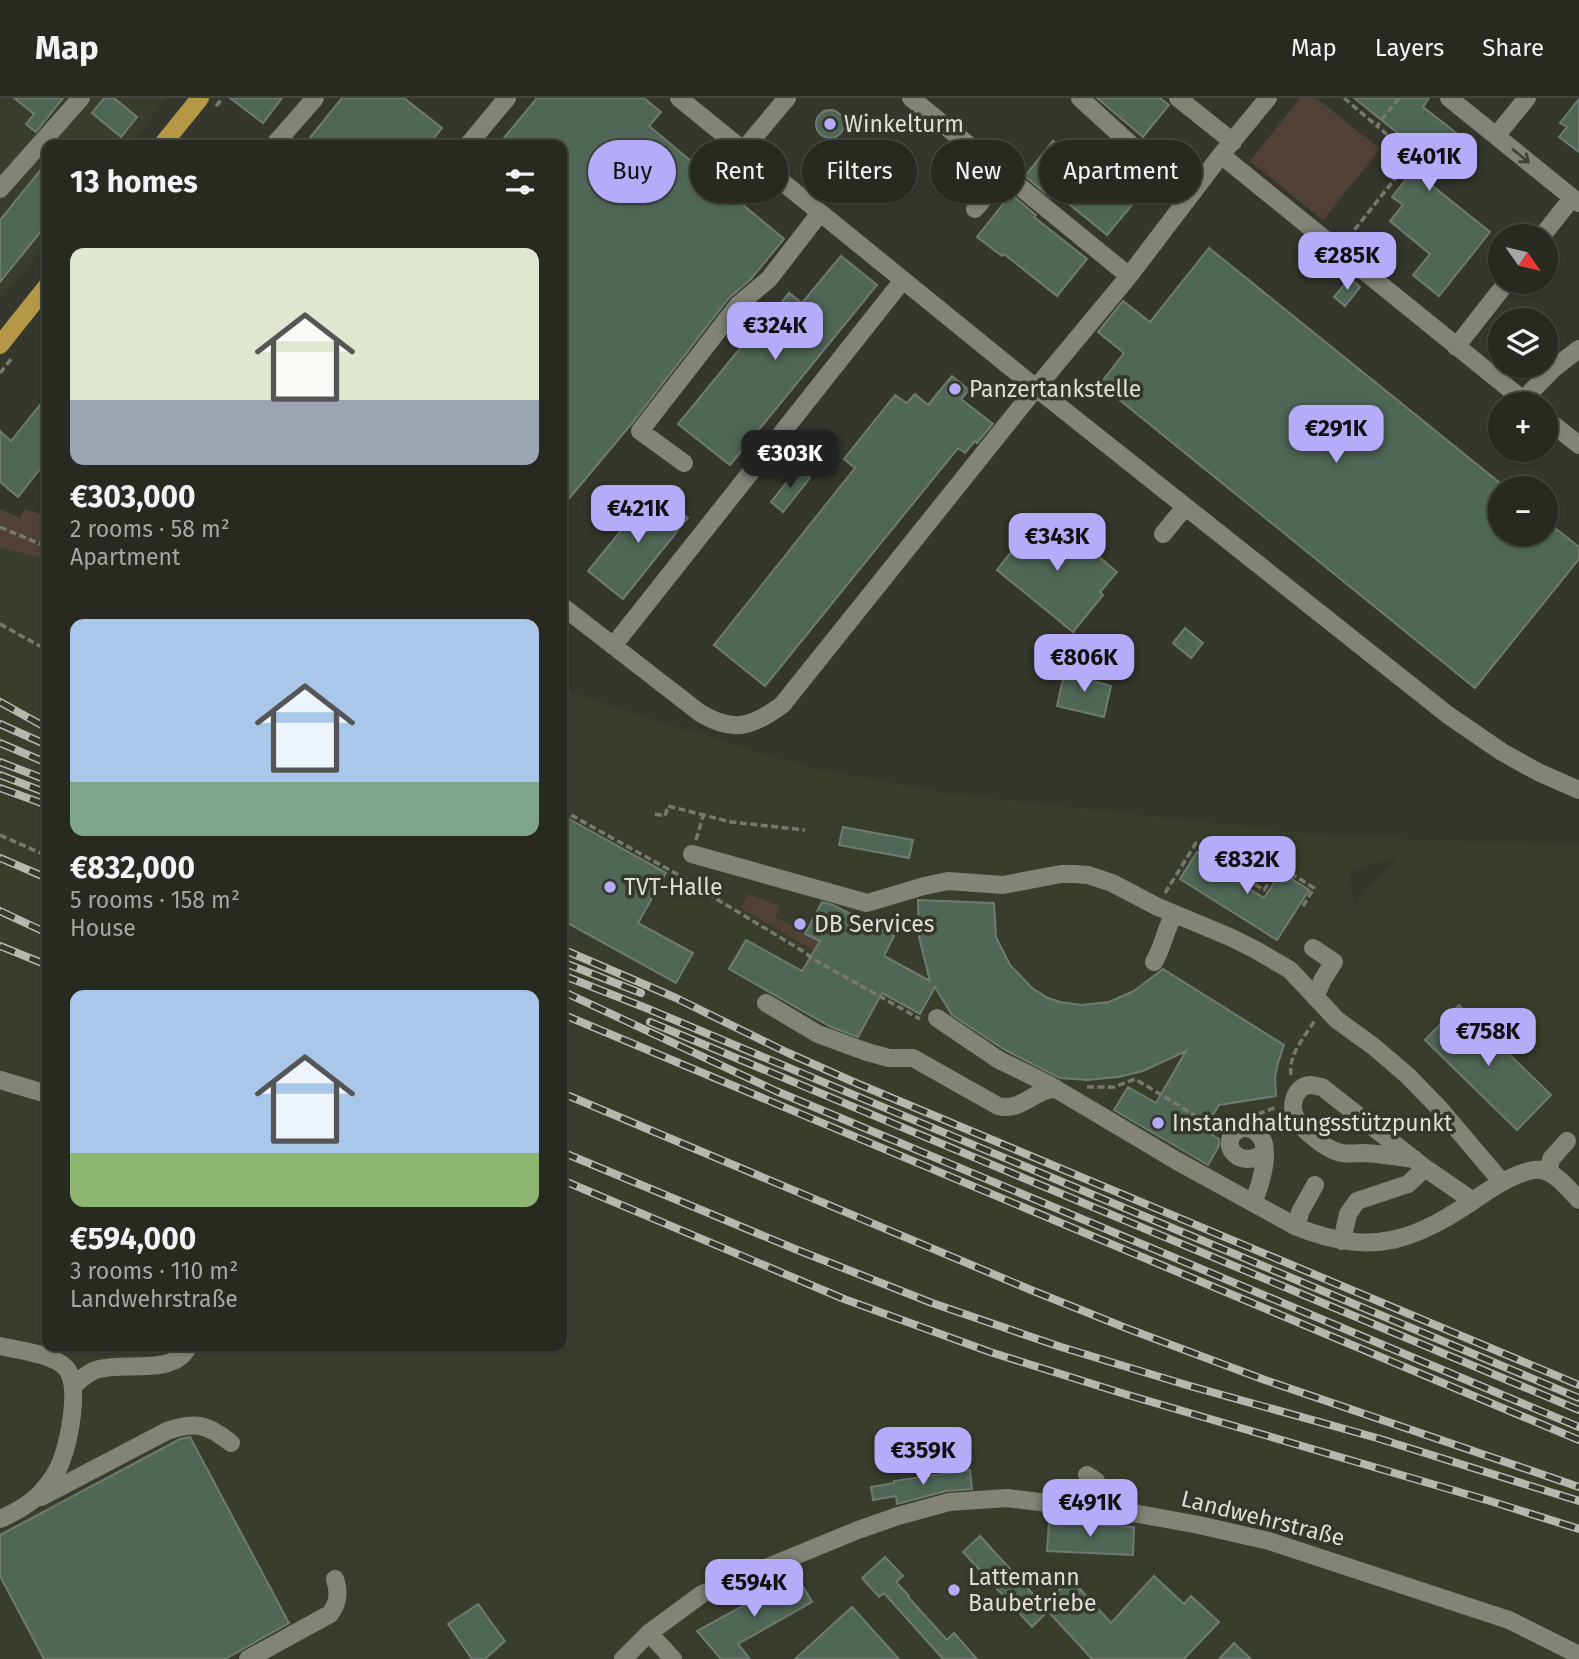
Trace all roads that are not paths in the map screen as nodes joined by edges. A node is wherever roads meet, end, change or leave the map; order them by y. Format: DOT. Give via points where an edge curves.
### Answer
graph roads {
  1 [pos="81,98"];
  2 [pos="200,98"];
  3 [pos="315,98"];
  4 [pos="508,98"];
  5 [pos="679,98"];
  6 [pos="787,98"];
  7 [pos="1080,98"];
  8 [pos="1178,98"];
  9 [pos="1268,98"];
  10 [pos="1448,98"];
  11 [pos="1527,98"];
  12 [pos="919,101"];
  13 [pos="1496,136"];
  14 [pos="44,140"];
  15 [pos="166,140"];
  16 [pos="278,140"];
  17 [pos="472,140"];
  18 [pos="731,140"];
  19 [pos="751,140"];
  20 [pos="964,140"];
  21 [pos="1126,140"];
  22 [pos="42,142"];
  23 [pos="1227,148"];
  24 [pos="1202,179"];
  25 [pos="788,187"];
  26 [pos="0,189"];
  27 [pos="1025,192"];
  28 [pos="1576,201"];
  29 [pos="980,203"];
  30 [pos="1184,203"];
  31 [pos="975,209"];
  32 [pos="820,213"];
  33 [pos="1554,224"];
  34 [pos="1129,276"];
  35 [pos="903,280"];
  36 [pos="42,292"];
  37 [pos="1498,294"];
  38 [pos="0,345"];
  39 [pos="1456,347"];
  40 [pos="1579,349"];
  41 [pos="1036,388"];
  42 [pos="1512,392"];
  43 [pos="1534,392"];
  44 [pos="1558,428"];
  45 [pos="1579,445"];
  46 [pos="684,463"];
  47 [pos="1185,507"];
  48 [pos="1163,534"];
  49 [pos="567,611"];
  50 [pos="613,646"];
  51 [pos="1579,790"];
  52 [pos="692,854"];
  53 [pos="1174,914"];
  54 [pos="1313,948"];
  55 [pos="1154,962"];
  56 [pos="1315,997"];
  57 [pos="766,1003"];
  58 [pos="937,1018"];
  59 [pos="0,1080"];
  60 [pos="1055,1088"];
  61 [pos="42,1093"];
  62 [pos="1231,1137"];
  63 [pos="1567,1141"];
  64 [pos="1419,1164"];
  65 [pos="1549,1172"];
  66 [pos="1501,1181"];
  67 [pos="1315,1185"];
  68 [pos="1579,1200"];
  69 [pos="1473,1201"];
  70 [pos="1253,1203"];
  71 [pos="1297,1227"];
  72 [pos="1342,1241"];
  73 [pos="0,1346"];
  74 [pos="186,1351"];
  75 [pos="73,1386"];
  76 [pos="231,1443"];
  77 [pos="1087,1475"];
  78 [pos="31,1502"];
  79 [pos="1077,1506"];
  80 [pos="0,1519"];
  81 [pos="335,1579"];
  82 [pos="649,1633"];
  83 [pos="1579,1655"];
  84 [pos="248,1659"];
  85 [pos="623,1659"];
  86 [pos="673,1659"];
  1 -- 14 [label="street"];
  2 -- 15 [label="main road"];
  3 -- 16 [label="street"];
  4 -- 17 [label="street"];
  5 -- 18 [label="street"];
  6 -- 19 [label="street"];
  7 -- 21 [label="street"];
  8 -- 23 [label="street"];
  9 -- 23 [label="street"];
  10 -- 13 [label="street"];
  11 -- 13 [label="street"];
  12 -- 20 [label="street"];
  13 -- 28 [label="street, one-way"];
  22 -- 26 [label="street"];
  23 -- 24 [label="street"];
  23 -- 39 [label="street" via="1338,251"];
  25 -- 32 [label="street"];
  27 -- 34 [label="street"];
  28 -- 33 [label="street"];
  29 -- 31 [label="street"];
  30 -- 34 [label="street"];
  32 -- 35 [label="street"];
  32 -- 46 [label="street" via="769,279 738,305 640,431"];
  34 -- 41 [label="street"];
  35 -- 41 [label="street"];
  35 -- 50 [label="street"];
  36 -- 38 [label="main road"];
  37 -- 39 [label="street"];
  39 -- 42 [label="street"];
  40 -- 43 [label="street"];
  41 -- 47 [label="street"];
  41 -- 50 [label="street" via="782,705 768,715 750,724 709,719"];
  44 -- 45 [label="street"];
  47 -- 48 [label="street"];
  47 -- 51 [label="street" via="1448,715 1502,752"];
  49 -- 50 [label="street"];
  52 -- 53 [label="street" via="867,903 948,881 1003,885 1061,874 1088,875"];
  53 -- 55 [label="street"];
  53 -- 56 [label="street" via="1279,962"];
  54 -- 56 [label="street" via="1334,962"];
  56 -- 66 [label="street" via="1337,1020 1407,1074"];
  57 -- 60 [label="street" via="818,1034 889,1058 913,1058 1004,1108"];
  58 -- 60 [label="street" via="999,1060"];
  59 -- 61 [label="street"];
  60 -- 70 [label="street"];
  62 -- 70 [label="street" via="1245,1128 1262,1140 1265,1166"];
  63 -- 65 [label="street" via="1551,1159"];
  64 -- 64 [label="street" via="1322,1087 1312,1084 1298,1092 1293,1107 1300,1126 1336,1152"];
  64 -- 69 [label="street"];
  64 -- 72 [label="street" via="1408,1184 1357,1201 1348,1214"];
  65 -- 66 [label="street" via="1534,1170"];
  65 -- 68 [label="street"];
  66 -- 69 [label="street"];
  67 -- 71 [label="street"];
  69 -- 72 [label="street" via="1403,1238 1377,1243"];
  70 -- 71 [label="street"];
  71 -- 72 [label="street"];
  73 -- 75 [label="street" via="57,1362 66,1369"];
  74 -- 75 [label="street" via="171,1363 99,1369"];
  75 -- 78 [label="street" via="73,1412 61,1461"];
  76 -- 78 [label="street" via="204,1426 181,1426"];
  77 -- 79 [label="street" via="1096,1481 1097,1489"];
  78 -- 80 [label="street"];
  79 -- 82 [label="street, Landwehrstraße" via="976,1499 898,1516 702,1594"];
  79 -- 83 [label="street, Landwehrstraße" via="1269,1541 1509,1620"];
  81 -- 84 [label="street" via="337,1602 330,1614"];
  82 -- 85 [label="street, Landwehrstraße"];
  82 -- 86 [label="street"];
}
